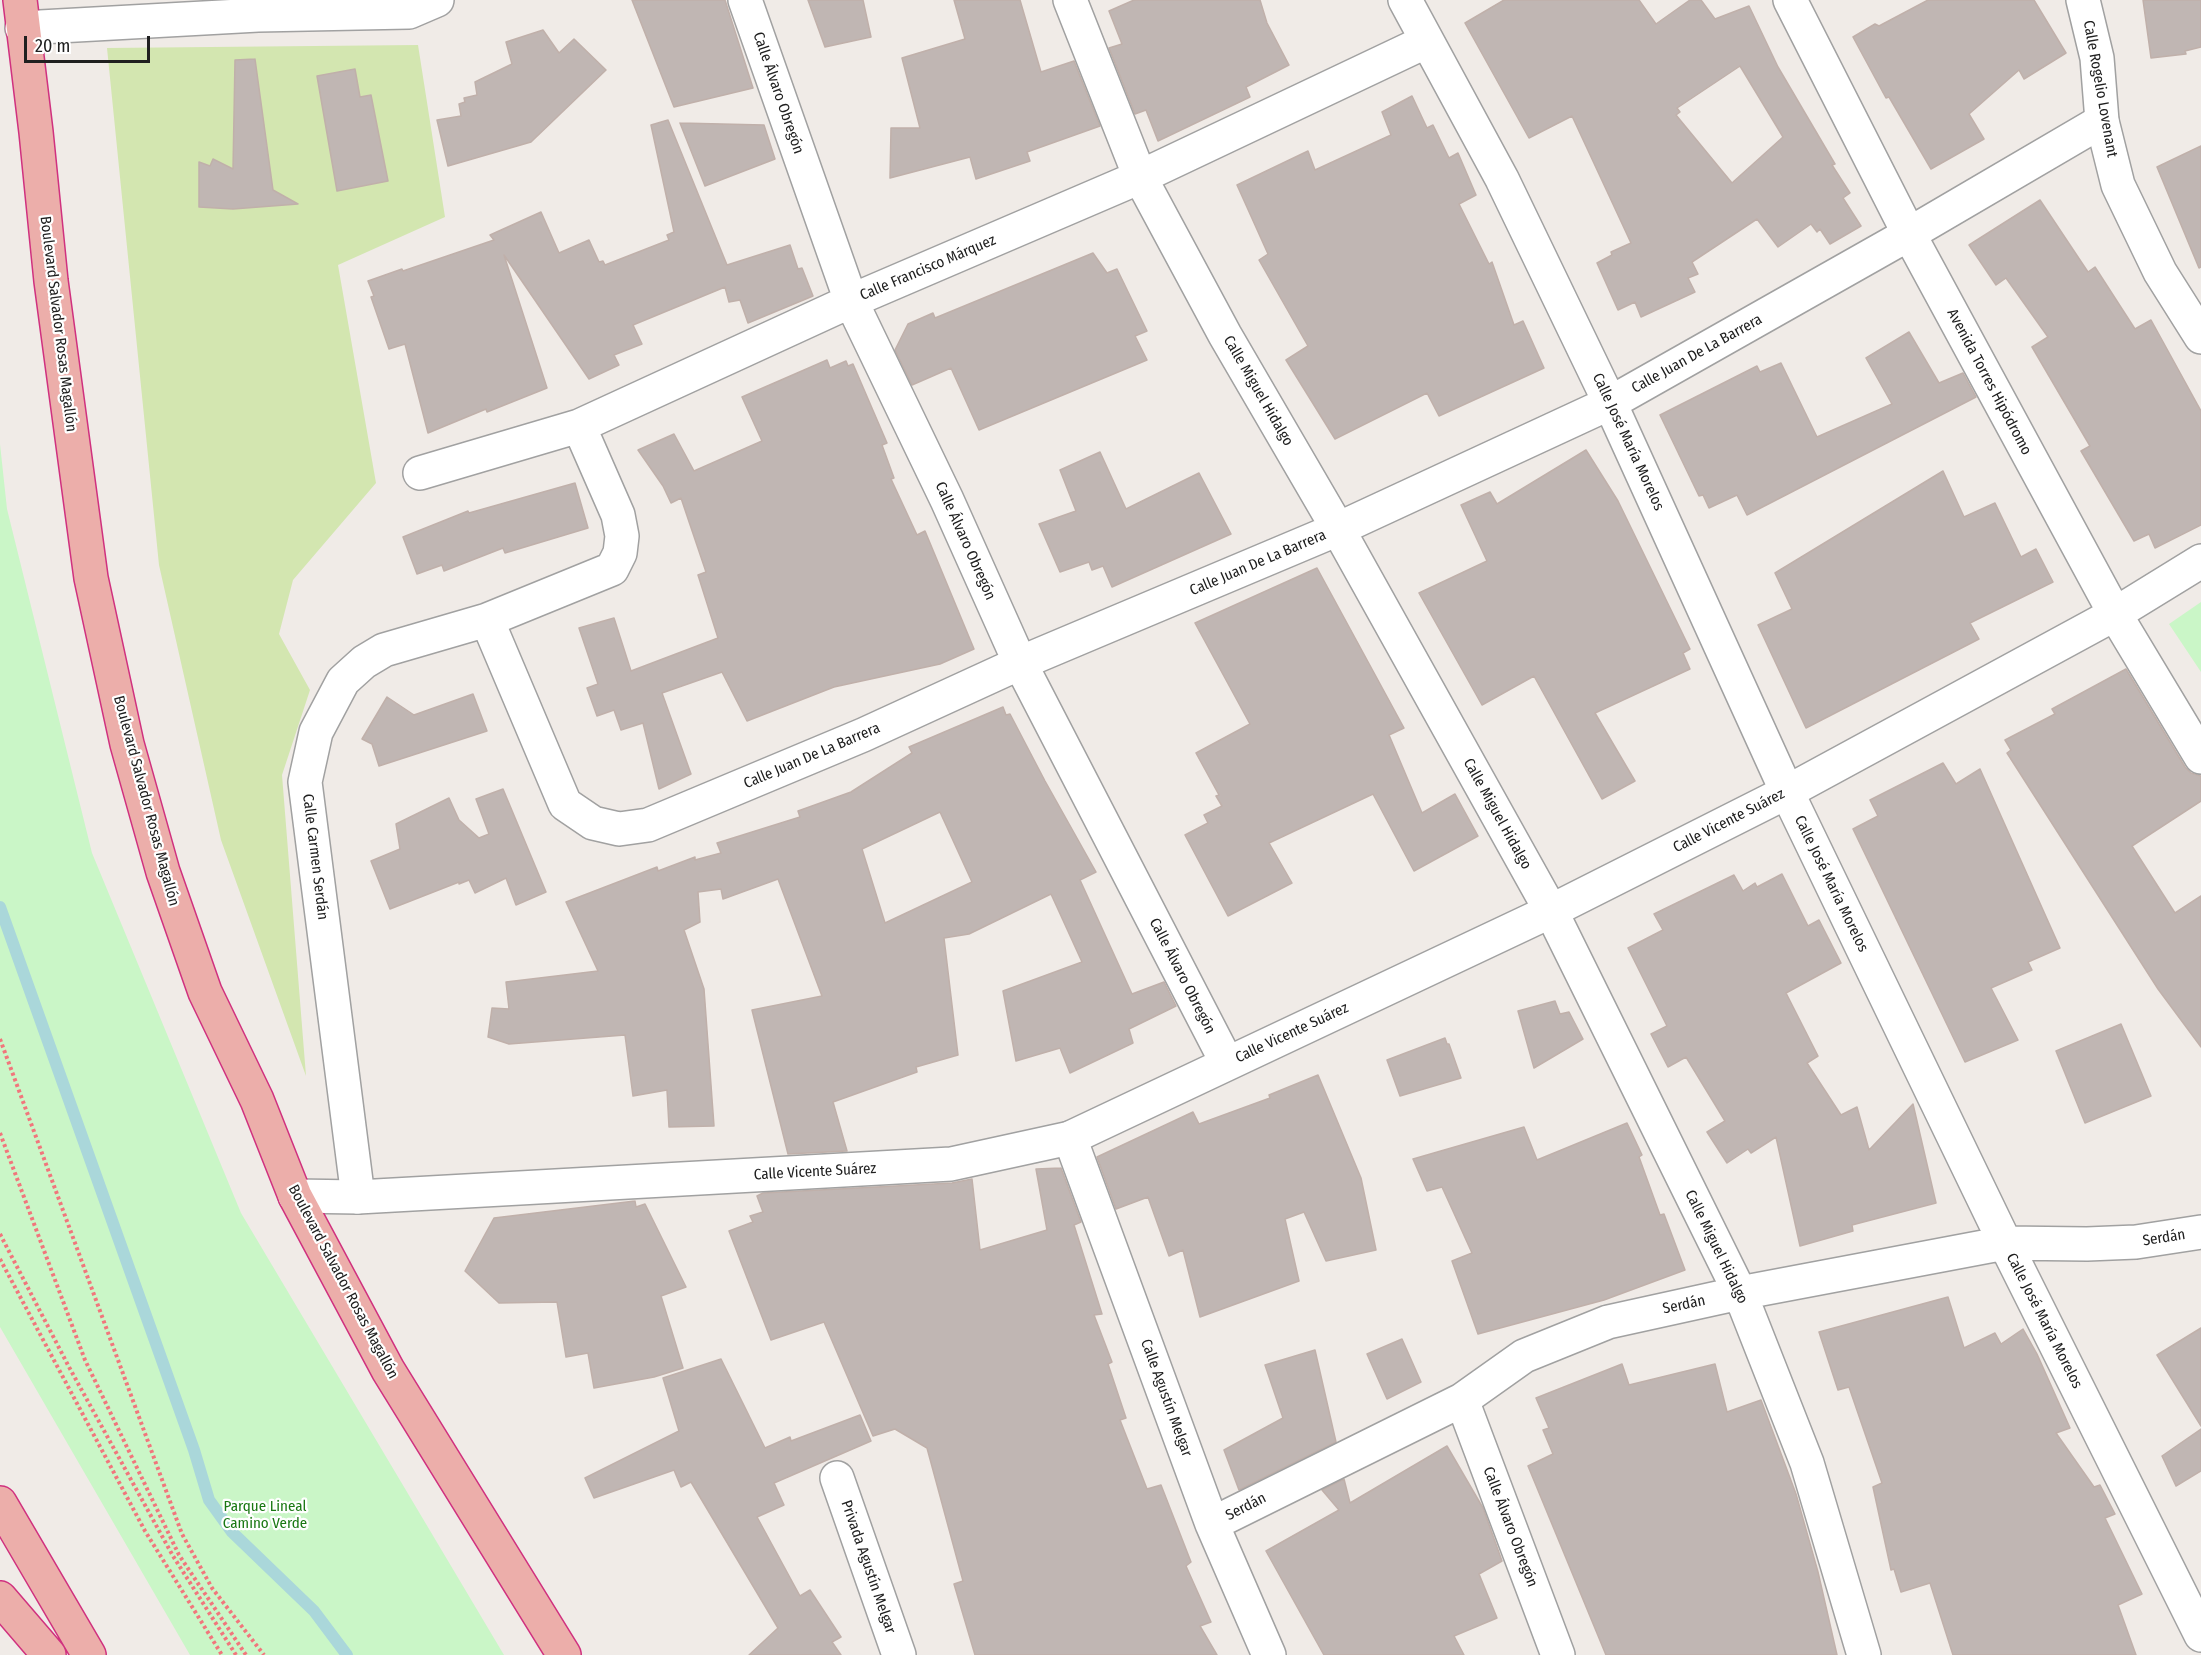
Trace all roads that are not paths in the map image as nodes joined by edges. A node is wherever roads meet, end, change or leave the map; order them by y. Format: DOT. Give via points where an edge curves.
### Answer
graph roads {
  1 [pos="437,0"];
  2 [pos="746,0"];
  3 [pos="1070,0"];
  4 [pos="1406,0"];
  5 [pos="1790,0"];
  6 [pos="2083,0"];
  7 [pos="21,14"];
  8 [pos="1427,41"];
  9 [pos="2102,121"];
  10 [pos="1140,177"];
  11 [pos="1909,234"];
  12 [pos="851,301"];
  13 [pos="2201,337"];
  14 [pos="1610,403"];
  15 [pos="579,426"];
  16 [pos="420,473"];
  17 [pos="1338,529"];
  18 [pos="2201,561"];
  19 [pos="2115,614"];
  20 [pos="487,620"];
  21 [pos="1020,663"];
  22 [pos="2201,757"];
  23 [pos="1787,792"];
  24 [pos="1551,911"];
  25 [pos="1227,1063"];
  26 [pos="1070,1138"];
  27 [pos="295,1196"];
  28 [pos="358,1197"];
  29 [pos="2201,1232"];
  30 [pos="2005,1243"];
  31 [pos="1740,1293"];
  32 [pos="1462,1400"];
  33 [pos="837,1478"];
  34 [pos="0,1503"];
  35 [pos="1212,1524"];
  36 [pos="0,1598"];
  37 [pos="2201,1635"];
  38 [pos="50,1655"];
  39 [pos="89,1655"];
  40 [pos="564,1655"];
  41 [pos="899,1655"];
  42 [pos="1269,1655"];
  43 [pos="1558,1655"];
  44 [pos="1864,1655"];
  1 -- 7 [label="street" via="410,12"];
  2 -- 12 [label="street, Calle Álvaro Obregón"];
  3 -- 10 [label="street, Calle Miguel Hidalgo"];
  4 -- 8 [label="street, Calle José María Morelos"];
  5 -- 11 [label="street, Avenida Torres Hipódromo"];
  6 -- 9 [label="street, Calle Rogelio Lovenant" via="2097,58"];
  7 -- 27 [label="highway, Boulevard Salvador Rosas Magallón" via="51,281 91,578 127,744 163,872 205,992 257,1100"];
  8 -- 10 [label="street, Calle Francisco Márquez"];
  8 -- 14 [label="street, Calle José María Morelos" via="1502,179"];
  9 -- 11 [label="street, Calle Juan De La Barrera"];
  9 -- 13 [label="street, Calle Rogelio Lovenant" via="2118,184 2160,272"];
  10 -- 12 [label="street, Calle Francisco Márquez"];
  10 -- 17 [label="street, Calle Miguel Hidalgo" via="1225,335"];
  11 -- 14 [label="street, Calle Juan De La Barrera"];
  11 -- 19 [label="street, Avenida Torres Hipódromo"];
  12 -- 15 [label="street, Calle Francisco Márquez"];
  12 -- 21 [label="street, Calle Álvaro Obregón"];
  14 -- 17 [label="street, Calle Juan De La Barrera"];
  14 -- 23 [label="street, Calle José María Morelos"];
  15 -- 16 [label="street, Calle Francisco Márquez"];
  15 -- 20 [label="street, Calle Carmen Serdán" via="618,515 620,553 612,569"];
  17 -- 21 [label="street, Calle Juan De La Barrera"];
  17 -- 24 [label="street, Calle Miguel Hidalgo"];
  18 -- 19 [label="street, Calle Vicente Suárez"];
  19 -- 22 [label="street, Avenida Torres Hipódromo"];
  19 -- 23 [label="street, Calle Vicente Suárez"];
  20 -- 21 [label="street, Calle Juan De La Barrera" via="565,804 593,823 619,828 648,825 863,735"];
  20 -- 28 [label="street, Calle Carmen Serdán" via="384,650 364,662 343,681 316,732 305,782"];
  21 -- 25 [label="street, Calle Álvaro Obregón"];
  23 -- 24 [label="street, Calle Vicente Suárez"];
  23 -- 30 [label="street, Calle José María Morelos"];
  24 -- 25 [label="street, Calle Vicente Suárez"];
  24 -- 31 [label="street, Calle Miguel Hidalgo"];
  25 -- 26 [label="street, Calle Vicente Suárez"];
  26 -- 28 [label="street, Calle Vicente Suárez" via="951,1164"];
  26 -- 35 [label="street, Calle Agustín Melgar"];
  27 -- 28 [label="street, Calle Vicente Suárez"];
  27 -- 40 [label="highway, Boulevard Salvador Rosas Magallón" via="388,1370"];
  29 -- 30 [label="street, Serdán" via="2136,1242"];
  30 -- 31 [label="street, Serdán"];
  30 -- 37 [label="street, Calle José María Morelos"];
  31 -- 32 [label="street, Serdán" via="1608,1322 1524,1356"];
  31 -- 44 [label="street, Calle Miguel Hidalgo" via="1807,1463"];
  32 -- 35 [label="street, Serdán"];
  32 -- 43 [label="street, Calle Álvaro Obregón"];
  33 -- 41 [label="street, Privada Agustín Melgar"];
  34 -- 39 [label="highway"];
  35 -- 42 [label="street, Calle Agustín Melgar"];
  36 -- 38 [label="highway"];
}
